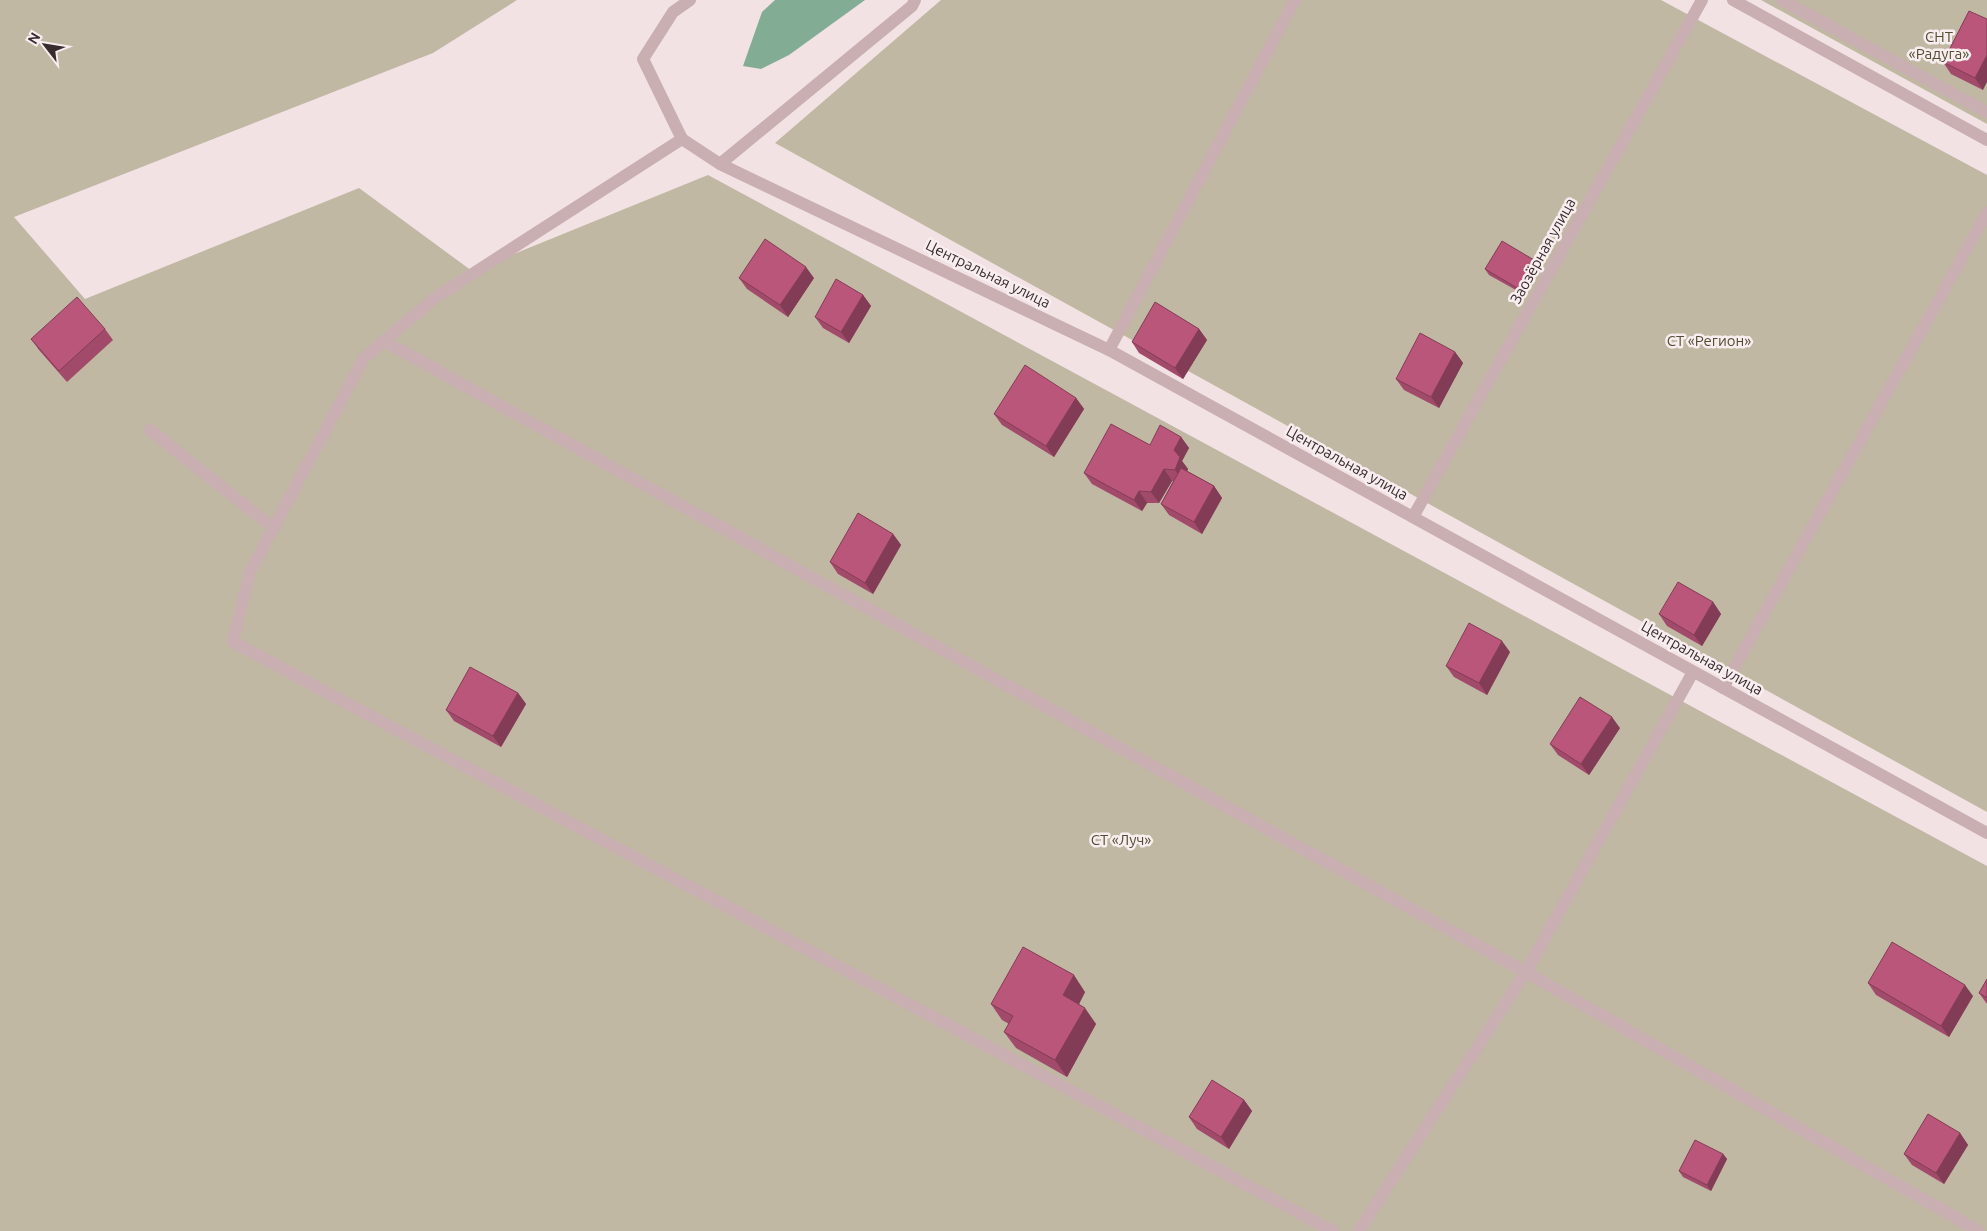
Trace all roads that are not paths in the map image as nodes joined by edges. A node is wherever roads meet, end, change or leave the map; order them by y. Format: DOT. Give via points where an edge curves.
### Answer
graph roads {
  1 [pos="690,0"];
  2 [pos="916,0"];
  3 [pos="1295,0"];
  4 [pos="1702,0"];
  5 [pos="1733,0"];
  6 [pos="1782,0"];
  7 [pos="1987,112"];
  8 [pos="682,139"];
  9 [pos="1987,140"];
  10 [pos="720,164"];
  11 [pos="1987,213"];
  12 [pos="384,341"];
  13 [pos="1109,350"];
  14 [pos="150,430"];
  15 [pos="1413,517"];
  16 [pos="274,528"];
  17 [pos="1693,672"];
  18 [pos="1723,688"];
  19 [pos="1987,833"];
  20 [pos="1526,972"];
  21 [pos="1333,1231"];
  22 [pos="1359,1231"];
  23 [pos="1979,1231"];
  1 -- 8 [label="street" via="673,12 644,59"];
  2 -- 10 [label="street"];
  3 -- 13 [label="street"];
  4 -- 15 [label="street, Заозёрная улица"];
  5 -- 9 [label="street"];
  6 -- 7 [label="street"];
  8 -- 10 [label="street, Центральная улица"];
  8 -- 12 [label="street" via="435,298"];
  10 -- 13 [label="street, Центральная улица"];
  11 -- 18 [label="street"];
  12 -- 16 [label="street" via="364,358"];
  12 -- 20 [label="street"];
  13 -- 15 [label="street, Центральная улица"];
  14 -- 16 [label="street"];
  15 -- 17 [label="street, Центральная улица"];
  16 -- 21 [label="street" via="250,572 233,642"];
  17 -- 18 [label="street, Центральная улица"];
  17 -- 20 [label="street"];
  18 -- 19 [label="street, Центральная улица"];
  20 -- 22 [label="street"];
  20 -- 23 [label="street"];
}
